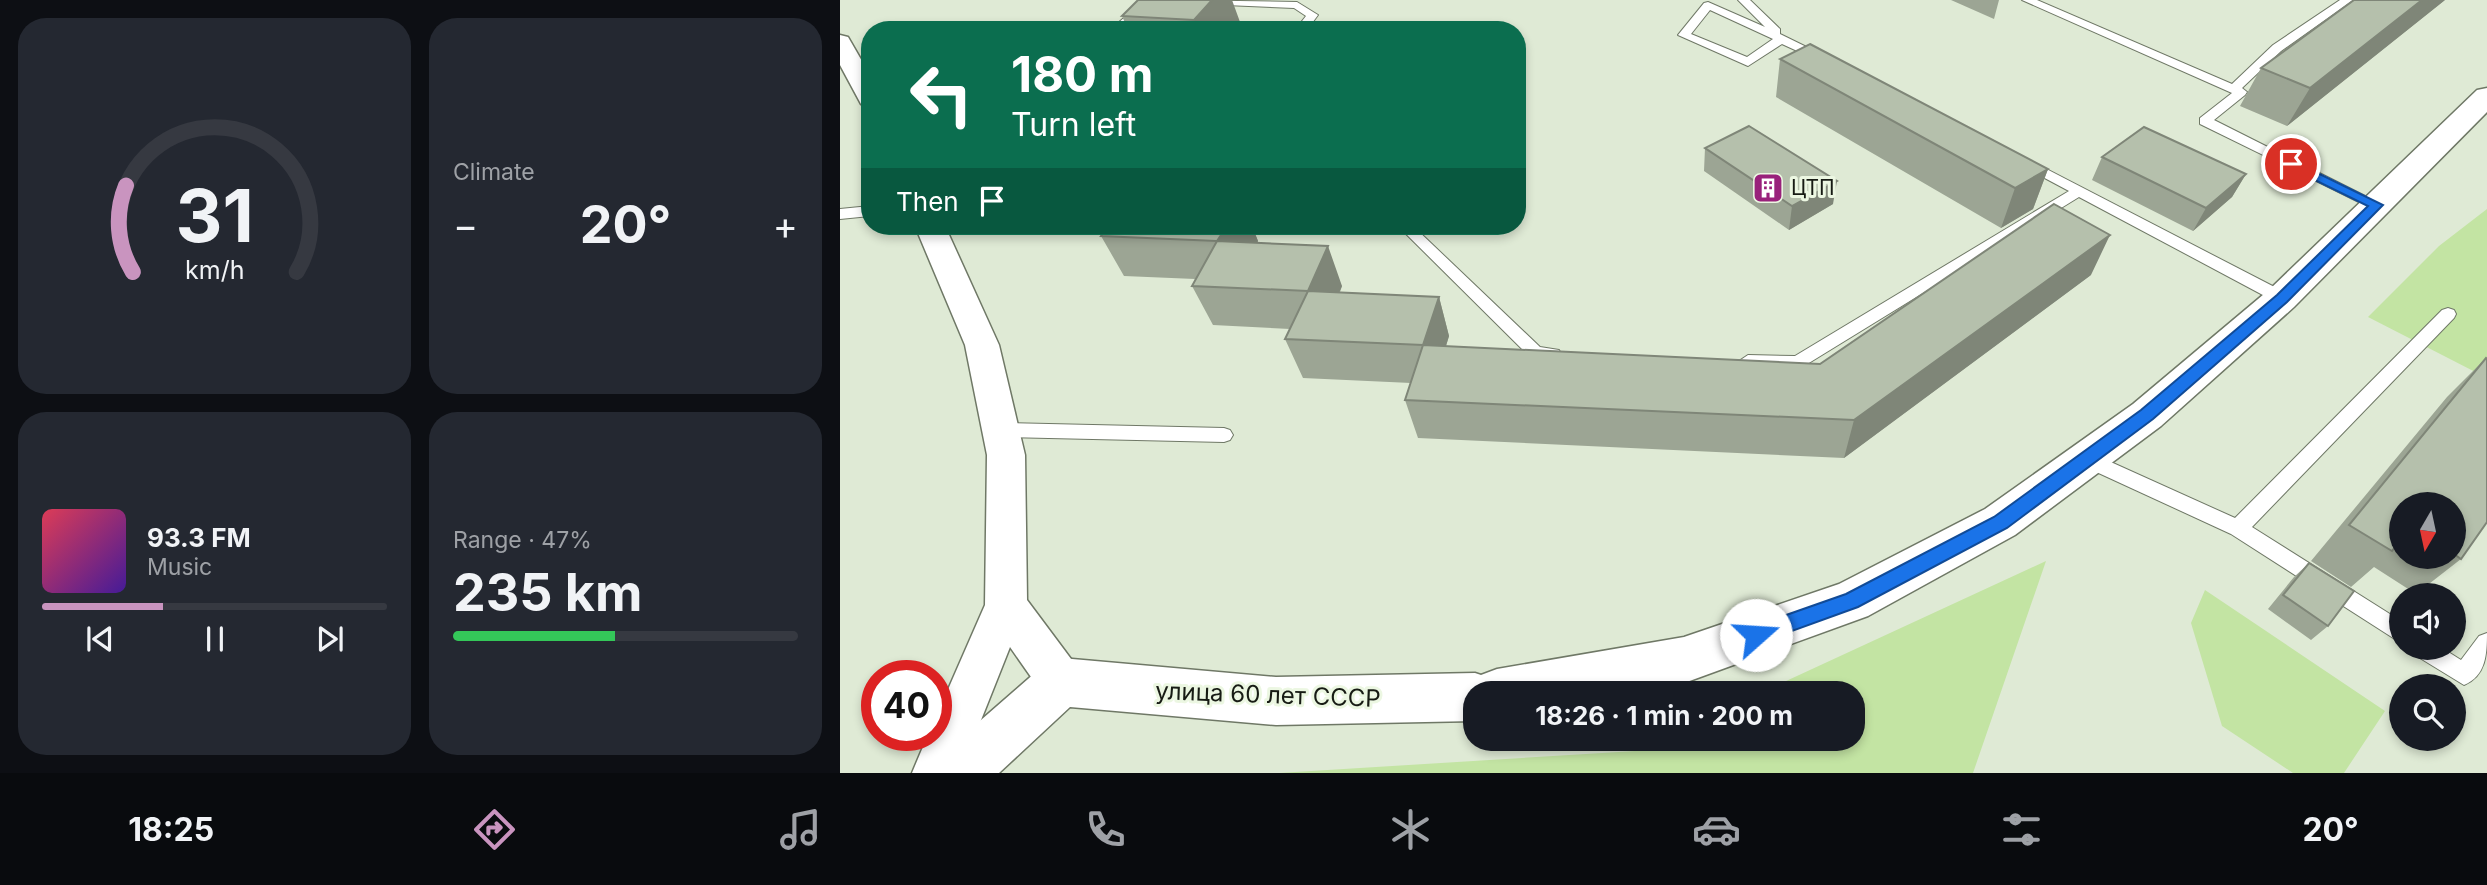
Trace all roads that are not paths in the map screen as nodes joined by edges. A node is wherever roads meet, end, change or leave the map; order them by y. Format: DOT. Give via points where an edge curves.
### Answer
graph roads {
  1 [pos="1158,0"];
  2 [pos="1180,0"];
  3 [pos="1744,0"];
  4 [pos="2028,0"];
  5 [pos="2347,0"];
  6 [pos="1126,21"];
  7 [pos="1308,21"];
  8 [pos="1783,38"];
  9 [pos="840,42"];
  10 [pos="1832,63"];
  11 [pos="861,82"];
  12 [pos="2234,89"];
  13 [pos="2487,96"];
  14 [pos="2018,158"];
  15 [pos="2080,190"];
  16 [pos="2376,205"];
  17 [pos="861,212"];
  18 [pos="840,214"];
  19 [pos="934,235"];
  20 [pos="1414,235"];
  21 [pos="2282,298"];
  22 [pos="2448,314"];
  23 [pos="1564,354"];
  24 [pos="1729,360"];
  25 [pos="1000,430"];
  26 [pos="1224,435"];
  27 [pos="2086,459"];
  28 [pos="2238,528"];
  29 [pos="1006,605"];
  30 [pos="2389,625"];
  31 [pos="2487,643"];
  32 [pos="2442,660"];
  33 [pos="1565,681"];
  34 [pos="1061,682"];
  35 [pos="1463,697"];
  36 [pos="936,773"];
  37 [pos="961,773"];
  1 -- 6 [label="lane"];
  2 -- 7 [label="lane" via="1297,5 1312,15"];
  3 -- 8 [label="lane"];
  4 -- 12 [label="lane"];
  5 -- 12 [label="lane" via="2277,48"];
  8 -- 8 [label="lane" via="1708,5 1684,35 1748,62"];
  8 -- 10 [label="lane"];
  9 -- 11 [label="street"];
  12 -- 16 [label="lane" via="2241,92 2205,121"];
  13 -- 16 [label="street"];
  14 -- 15 [label="lane"];
  15 -- 21 [label="lane"];
  15 -- 24 [label="lane" via="1798,362"];
  16 -- 21 [label="street"];
  17 -- 18 [label="lane"];
  19 -- 25 [label="street" via="982,345"];
  20 -- 23 [label="lane" via="1536,353"];
  21 -- 27 [label="street" via="2147,415"];
  22 -- 28 [label="lane"];
  25 -- 26 [label="lane"];
  25 -- 29 [label="street" via="1006,455"];
  27 -- 28 [label="lane"];
  27 -- 33 [label="street" via="2000,522 1852,601 1684,660"];
  28 -- 30 [label="lane"];
  29 -- 34 [label="street"];
  29 -- 36 [label="street"];
  31 -- 32 [label="lane" via="2464,674"];
  34 -- 35 [label="street, улица 60 лет СССР" via="1276,701"];
  34 -- 37 [label="street"];
}
